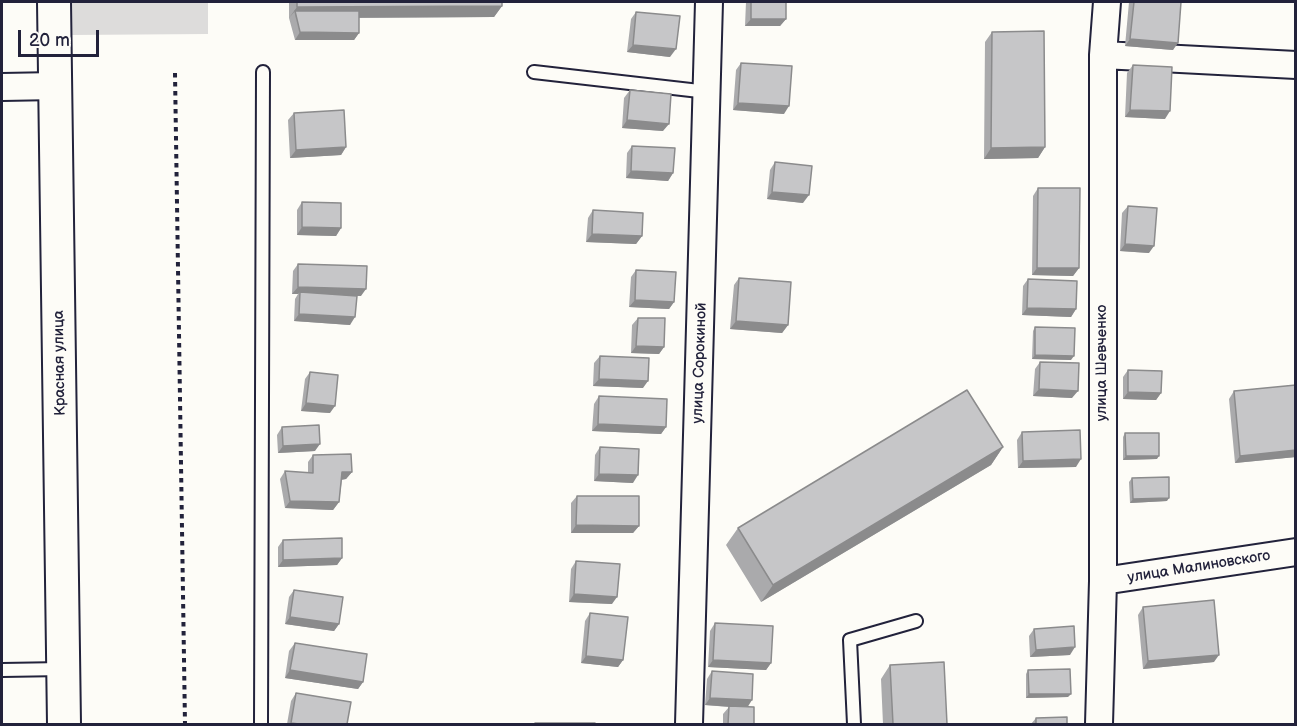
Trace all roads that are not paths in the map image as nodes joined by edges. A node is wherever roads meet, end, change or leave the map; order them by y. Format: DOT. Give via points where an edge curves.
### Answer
graph roads {
  1 [pos="54,2"];
  2 [pos="710,2"];
  3 [pos="1107,2"];
  4 [pos="1103,55"];
  5 [pos="1296,65"];
  6 [pos="263,72"];
  7 [pos="534,72"];
  8 [pos="56,86"];
  9 [pos="2,87"];
  10 [pos="708,92"];
  11 [pos="1296,552"];
  12 [pos="1103,581"];
  13 [pos="916,621"];
  14 [pos="64,669"];
  15 [pos="2,670"];
  16 [pos="64,724"];
  17 [pos="261,724"];
  18 [pos="689,724"];
  19 [pos="854,724"];
  20 [pos="1099,724"];
  1 -- 8 [label="street, Красная улица"];
  2 -- 10 [label="street, улица Сорокиной"];
  3 -- 4 [label="street, улица Шевченко"];
  4 -- 5 [label="street"];
  4 -- 12 [label="street, улица Шевченко"];
  6 -- 17 [label="lane"];
  7 -- 10 [label="lane"];
  8 -- 9 [label="street"];
  8 -- 14 [label="street, Красная улица"];
  10 -- 18 [label="street, улица Сорокиной"];
  11 -- 12 [label="street, улица Малиновского"];
  12 -- 20 [label="street, улица Шевченко"];
  13 -- 19 [label="lane" via="850,640"];
  14 -- 15 [label="lane"];
  14 -- 16 [label="street, Красная улица"];
}
